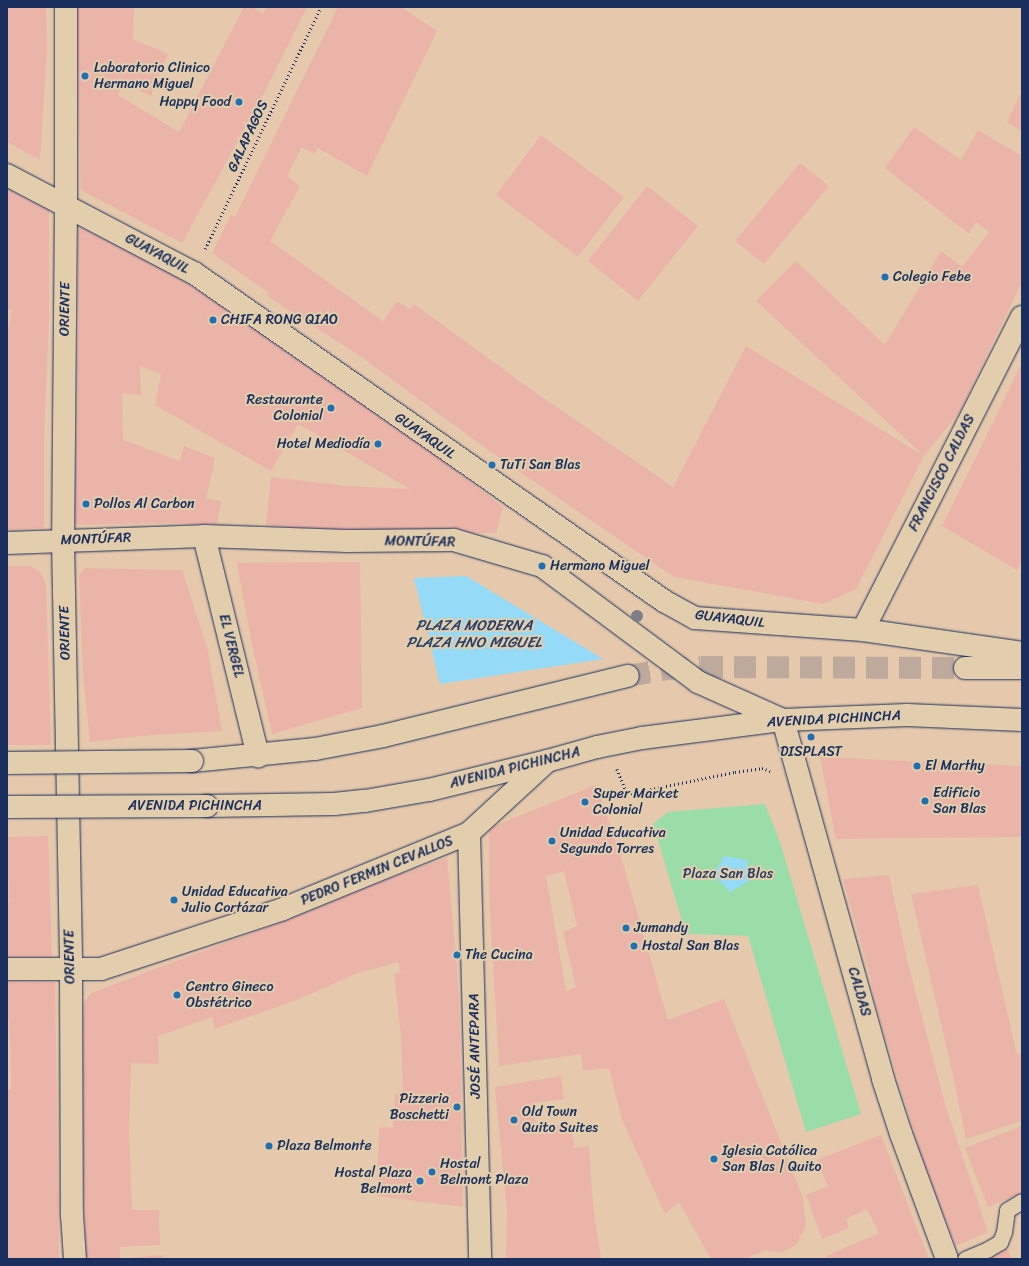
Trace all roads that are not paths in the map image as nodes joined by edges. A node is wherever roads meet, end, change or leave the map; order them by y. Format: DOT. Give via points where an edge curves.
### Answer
graph roads {
  1 [pos="66,7"];
  2 [pos="7,175"];
  3 [pos="66,205"];
  4 [pos="1022,316"];
  5 [pos="204,536"];
  6 [pos="63,540"];
  7 [pos="7,542"];
  8 [pos="862,630"];
  9 [pos="1022,653"];
  10 [pos="966,668"];
  11 [pos="1022,668"];
  12 [pos="628,676"];
  13 [pos="783,720"];
  14 [pos="1022,720"];
  15 [pos="258,756"];
  16 [pos="547,761"];
  17 [pos="7,763"];
  18 [pos="7,807"];
  19 [pos="469,833"];
  20 [pos="7,969"];
  21 [pos="71,970"];
  22 [pos="1022,1201"];
  23 [pos="75,1259"];
  24 [pos="480,1259"];
  25 [pos="947,1259"];
  26 [pos="965,1259"];
  1 -- 3 [label="street, ORIENTE"];
  2 -- 3 [label="street, GUAYAQUIL"];
  3 -- 6 [label="street, ORIENTE"];
  3 -- 8 [label="street, GUAYAQUIL" via="194,273 664,602 695,618"];
  4 -- 8 [label="street, FRANCISCO CALDAS"];
  5 -- 6 [label="street, MONTÚFAR"];
  5 -- 13 [label="street, MONTÚFAR" via="347,541 454,540 542,566 698,682"];
  5 -- 15 [label="street, EL VERGEL"];
  6 -- 7 [label="street, MONTÚFAR"];
  6 -- 21 [label="street, ORIENTE"];
  8 -- 9 [label="street, GUAYAQUIL"];
  10 -- 11 [label="street"];
  12 -- 15 [label="street" via="383,736 315,749"];
  13 -- 14 [label="street, AVENIDA PICHINCHA" via="907,715"];
  13 -- 16 [label="street, AVENIDA PICHINCHA" via="608,745"];
  13 -- 25 [label="street, CALDAS" via="883,1079"];
  15 -- 17 [label="street, bridge" via="192,761"];
  16 -- 18 [label="street, AVENIDA PICHINCHA, bridge" via="429,790 365,802"];
  16 -- 19 [label="street"];
  19 -- 21 [label="street, PEDRO FERMIN CEVALLOS" via="283,909 102,969"];
  19 -- 24 [label="street, JOSÉ ANTEPARA"];
  20 -- 21 [label="street, PEDRO FERMIN CEVALLOS"];
  21 -- 23 [label="street, ORIENTE" via="72,1215"];
  22 -- 26 [label="lane" via="1007,1210 1000,1242"];
}
